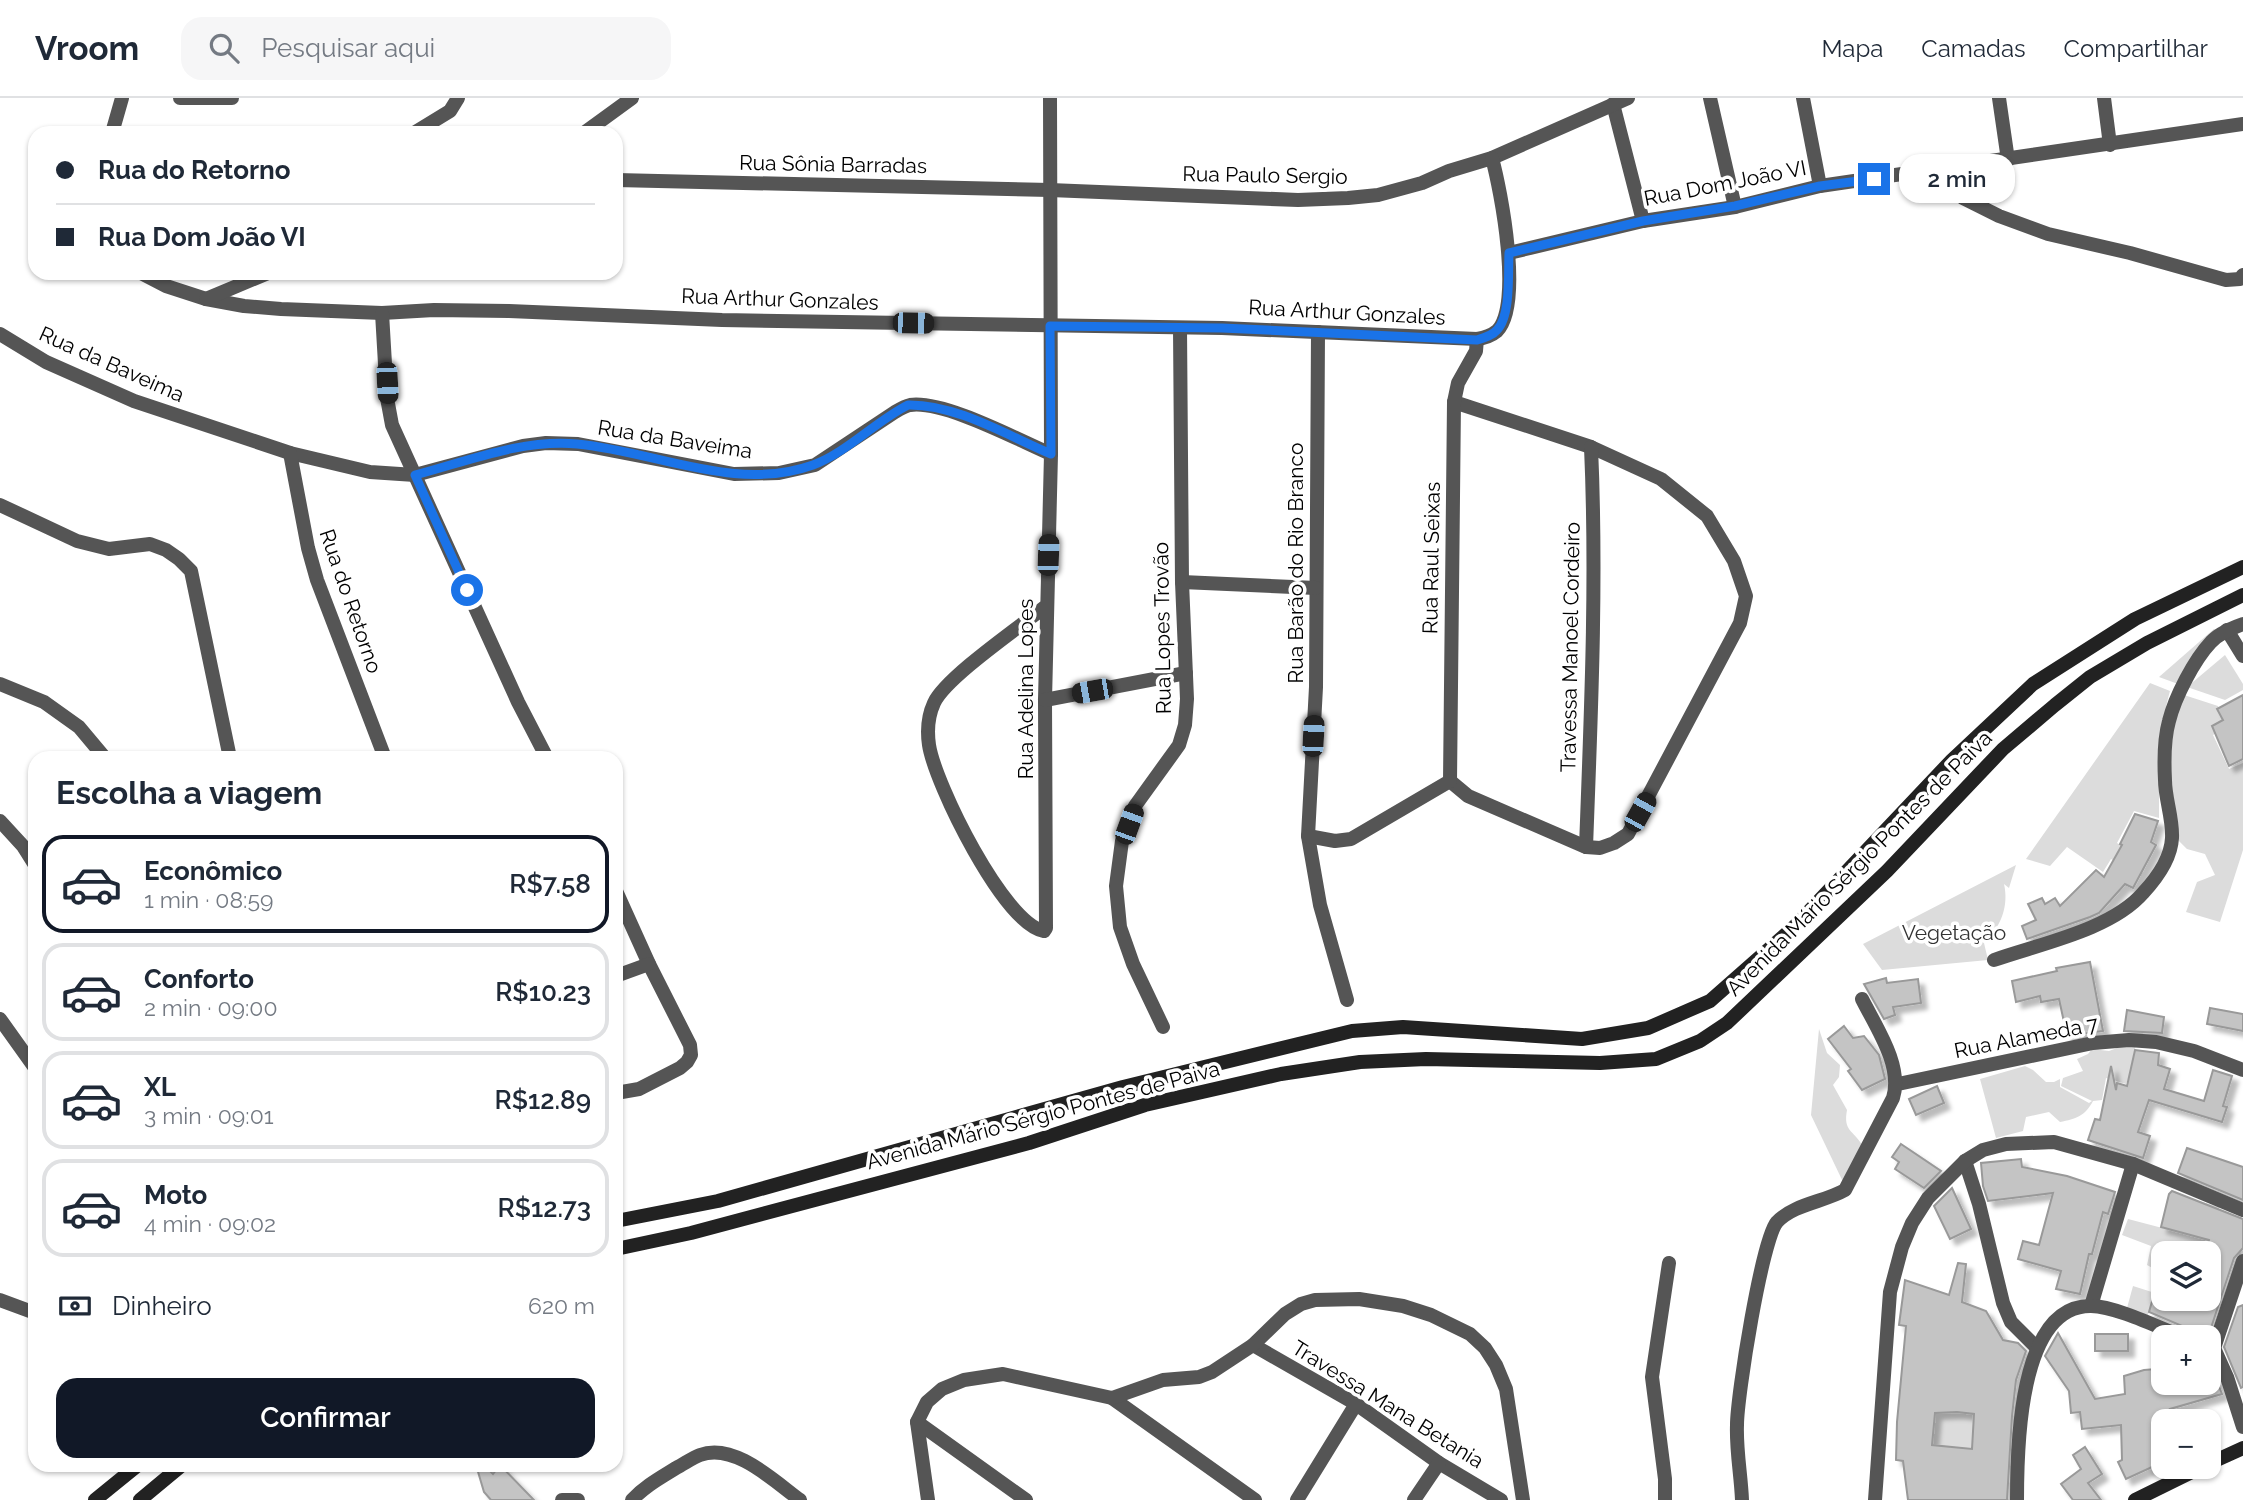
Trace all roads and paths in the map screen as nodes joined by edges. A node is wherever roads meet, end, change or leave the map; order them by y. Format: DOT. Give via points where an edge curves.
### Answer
graph roads {
  1 [pos="122,98"];
  2 [pos="180,98"];
  3 [pos="232,98"];
  4 [pos="458,98"];
  5 [pos="632,98"];
  6 [pos="1050,98"];
  7 [pos="1628,98"];
  8 [pos="1710,98"];
  9 [pos="1803,98"];
  10 [pos="1999,98"];
  11 [pos="2104,98"];
  12 [pos="1613,104"];
  13 [pos="2243,124"];
  14 [pos="114,126"];
  15 [pos="425,126"];
  16 [pos="594,126"];
  17 [pos="2110,145"];
  18 [pos="1492,158"];
  19 [pos="2008,160"];
  20 [pos="1928,172"];
  21 [pos="623,180"];
  22 [pos="1820,186"];
  23 [pos="1050,190"];
  24 [pos="1735,206"];
  25 [pos="1643,221"];
  26 [pos="1509,253"];
  27 [pos="2243,275"];
  28 [pos="154,280"];
  29 [pos="251,280"];
  30 [pos="206,299"];
  31 [pos="382,313"];
  32 [pos="1050,326"];
  33 [pos="1180,328"];
  34 [pos="1318,332"];
  35 [pos="0,334"];
  36 [pos="1477,340"];
  37 [pos="1454,402"];
  38 [pos="1591,447"];
  39 [pos="290,453"];
  40 [pos="1051,454"];
  41 [pos="415,475"];
  42 [pos="0,505"];
  43 [pos="2243,567"];
  44 [pos="1182,582"];
  45 [pos="1316,588"];
  46 [pos="2243,595"];
  47 [pos="1046,606"];
  48 [pos="2243,624"];
  49 [pos="2227,630"];
  50 [pos="2243,656"];
  51 [pos="1186,673"];
  52 [pos="0,684"];
  53 [pos="1045,700"];
  54 [pos="99,751"];
  55 [pos="229,751"];
  56 [pos="382,751"];
  57 [pos="543,751"];
  58 [pos="1450,781"];
  59 [pos="0,821"];
  60 [pos="1308,835"];
  61 [pos="1586,847"];
  62 [pos="28,854"];
  63 [pos="623,906"];
  64 [pos="1994,960"];
  65 [pos="649,964"];
  66 [pos="623,973"];
  67 [pos="1862,999"];
  68 [pos="1347,1000"];
  69 [pos="0,1019"];
  70 [pos="1163,1027"];
  71 [pos="28,1058"];
  72 [pos="2243,1070"];
  73 [pos="1898,1084"];
  74 [pos="623,1092"];
  75 [pos="1965,1161"];
  76 [pos="2133,1164"];
  77 [pos="2243,1210"];
  78 [pos="623,1220"];
  79 [pos="623,1248"];
  80 [pos="2243,1261"];
  81 [pos="1669,1263"];
  82 [pos="0,1300"];
  83 [pos="2091,1306"];
  84 [pos="28,1310"];
  85 [pos="2151,1325"];
  86 [pos="2219,1325"];
  87 [pos="1253,1345"];
  88 [pos="2037,1348"];
  89 [pos="2221,1366"];
  90 [pos="1112,1398"];
  91 [pos="1356,1404"];
  92 [pos="917,1422"];
  93 [pos="2243,1427"];
  94 [pos="2243,1448"];
  95 [pos="2221,1458"];
  96 [pos="1439,1463"];
  97 [pos="129,1472"];
  98 [pos="174,1472"];
  99 [pos="2178,1479"];
  100 [pos="95,1500"];
  101 [pos="140,1500"];
  102 [pos="562,1500"];
  103 [pos="578,1500"];
  104 [pos="632,1500"];
  105 [pos="800,1500"];
  106 [pos="928,1500"];
  107 [pos="1026,1500"];
  108 [pos="1255,1500"];
  109 [pos="1297,1500"];
  110 [pos="1414,1500"];
  111 [pos="1501,1500"];
  112 [pos="1523,1500"];
  113 [pos="1665,1500"];
  114 [pos="1742,1500"];
  115 [pos="1875,1500"];
  116 [pos="2017,1500"];
  117 [pos="2135,1500"];
  1 -- 14 [label="street"];
  2 -- 3 [label="street"];
  4 -- 15 [label="street" via="450,111"];
  5 -- 16 [label="street"];
  6 -- 23 [label="street, Rua Adelina Lopes"];
  7 -- 12 [label="street, Rua Paulo Sergio"];
  8 -- 24 [label="street"];
  9 -- 22 [label="street"];
  10 -- 19 [label="street"];
  11 -- 17 [label="street"];
  12 -- 18 [label="street, Rua Paulo Sergio"];
  12 -- 25 [label="street"];
  13 -- 17 [label="street, Rua Dom João VI"];
  17 -- 19 [label="street, Rua Dom João VI"];
  18 -- 23 [label="street, Rua Paulo Sergio" via="1422,183 1348,198"];
  18 -- 26 [label="street"];
  19 -- 20 [label="street, Rua Dom João VI"];
  20 -- 22 [label="street, Rua Dom João VI"];
  20 -- 27 [label="street" via="1963,198 2048,234 2226,280"];
  21 -- 23 [label="street, Rua Sônia Barradas"];
  22 -- 24 [label="street, Rua Dom João VI"];
  23 -- 32 [label="street, Rua Adelina Lopes"];
  24 -- 25 [label="street, Rua Dom João VI"];
  25 -- 26 [label="street, Rua Dom João VI"];
  26 -- 36 [label="street" via="1506,314 1498,330"];
  28 -- 30 [label="street, Rua Arthur Gonzales"];
  29 -- 30 [label="street"];
  30 -- 31 [label="street, Rua Arthur Gonzales" via="256,307"];
  31 -- 32 [label="street, Rua Arthur Gonzales" via="434,310"];
  31 -- 41 [label="street" via="392,425"];
  32 -- 33 [label="street, Rua Arthur Gonzales"];
  32 -- 40 [label="street, Rua Adelina Lopes"];
  33 -- 34 [label="street, Rua Arthur Gonzales"];
  33 -- 44 [label="street, Rua Lopes Trovão"];
  34 -- 36 [label="street, Rua Arthur Gonzales"];
  34 -- 45 [label="street, Rua Barão do Rio Branco"];
  35 -- 39 [label="street, Rua da Baveima" via="46,362 134,401"];
  36 -- 37 [label="street, Rua Raul Seixas"];
  37 -- 38 [label="street"];
  37 -- 58 [label="street, Rua Raul Seixas"];
  38 -- 61 [label="street, Travessa Manoel Cordeiro" via="1593,661"];
  38 -- 61 [label="street" via="1661,479 1707,516 1734,561 1746,596 1740,623 1628,834 1600,848"];
  39 -- 41 [label="street, Rua da Baveima" via="370,472"];
  39 -- 56 [label="street, Rua do Retorno" via="317,580"];
  40 -- 41 [label="street, Rua da Baveima" via="955,413 908,405 815,464 779,473 734,474 578,444 546,443"];
  40 -- 47 [label="street, Rua Adelina Lopes"];
  41 -- 57 [label="street"];
  42 -- 55 [label="street" via="77,541 109,549 150,544 166,550 191,571"];
  43 -- 78 [label="main road, Avenida Mário Sérgio Pontes de Paiva" via="2135,619 2033,684 1952,760 1795,926 1710,1001 1648,1028 1582,1039 1403,1027 1352,1031 1123,1087 719,1200"];
  44 -- 45 [label="street"];
  44 -- 51 [label="street, Rua Lopes Trovão"];
  45 -- 60 [label="street, Rua Barão do Rio Branco"];
  46 -- 79 [label="main road, Avenida Mário Sérgio Pontes de Paiva" via="2147,643 2090,677 2055,705 2003,749 1887,872 1727,1024 1680,1051 1656,1059 1600,1063 1360,1062 1281,1074 1144,1105 1029,1143"];
  47 -- 53 [label="street, Rua Adelina Lopes"];
  47 -- 53 [label="street, Rua Adelina Lopes" via="948,684 928,721 929,747 972,852 1013,907 1034,928 1044,931"];
  48 -- 49 [label="street"];
  49 -- 50 [label="street"];
  49 -- 64 [label="street" via="2211,641 2191,671 2168,724 2165,782 2172,840 2164,865 2142,895 2115,916 2088,930"];
  51 -- 53 [label="street"];
  51 -- 70 [label="street, Rua Lopes Trovão" via="1185,725 1179,745 1135,806 1122,841 1116,886 1120,927"];
  52 -- 54 [label="street" via="44,702 79,727"];
  58 -- 60 [label="street" via="1351,839"];
  58 -- 61 [label="street" via="1468,796"];
  59 -- 62 [label="street"];
  60 -- 68 [label="street, Rua Barão do Rio Branco" via="1320,905"];
  63 -- 65 [label="street"];
  65 -- 66 [label="street"];
  65 -- 74 [label="street" via="691,1055 680,1068"];
  67 -- 73 [label="street"];
  69 -- 71 [label="street"];
  72 -- 73 [label="street, Rua Alameda 7" via="2194,1051 2129,1040 2094,1043"];
  73 -- 114 [label="street" via="1844,1190 1795,1210 1771,1232 1739,1398"];
  75 -- 76 [label="street" via="2006,1144 2043,1142"];
  75 -- 88 [label="street" via="2003,1303 2011,1322"];
  75 -- 115 [label="street" via="1928,1198 1912,1223 1889,1293"];
  76 -- 77 [label="street"];
  76 -- 83 [label="street"];
  80 -- 86 [label="street"];
  81 -- 113 [label="street" via="1652,1377"];
  82 -- 84 [label="street"];
  83 -- 85 [label="street"];
  83 -- 88 [label="street" via="2062,1316"];
  87 -- 90 [label="street" via="1199,1377 1163,1380"];
  87 -- 91 [label="street, Travessa Mana Betania"];
  87 -- 112 [label="street" via="1285,1314 1315,1300 1359,1299 1403,1306 1470,1334 1485,1348 1506,1389"];
  88 -- 116 [label="street" via="2020,1423"];
  89 -- 93 [label="street"];
  90 -- 92 [label="street" via="1003,1374 987,1375 942,1389 927,1402"];
  90 -- 108 [label="street"];
  91 -- 96 [label="street, Travessa Mana Betania"];
  91 -- 109 [label="street"];
  92 -- 106 [label="street"];
  92 -- 107 [label="street"];
  94 -- 95 [label="main road"];
  96 -- 110 [label="street"];
  96 -- 111 [label="street, Travessa Mana Betania"];
  97 -- 100 [label="main road"];
  98 -- 101 [label="main road"];
  99 -- 117 [label="main road"];
  102 -- 103 [label="street"];
  104 -- 105 [label="street" via="699,1455 724,1452 738,1456"];
}
